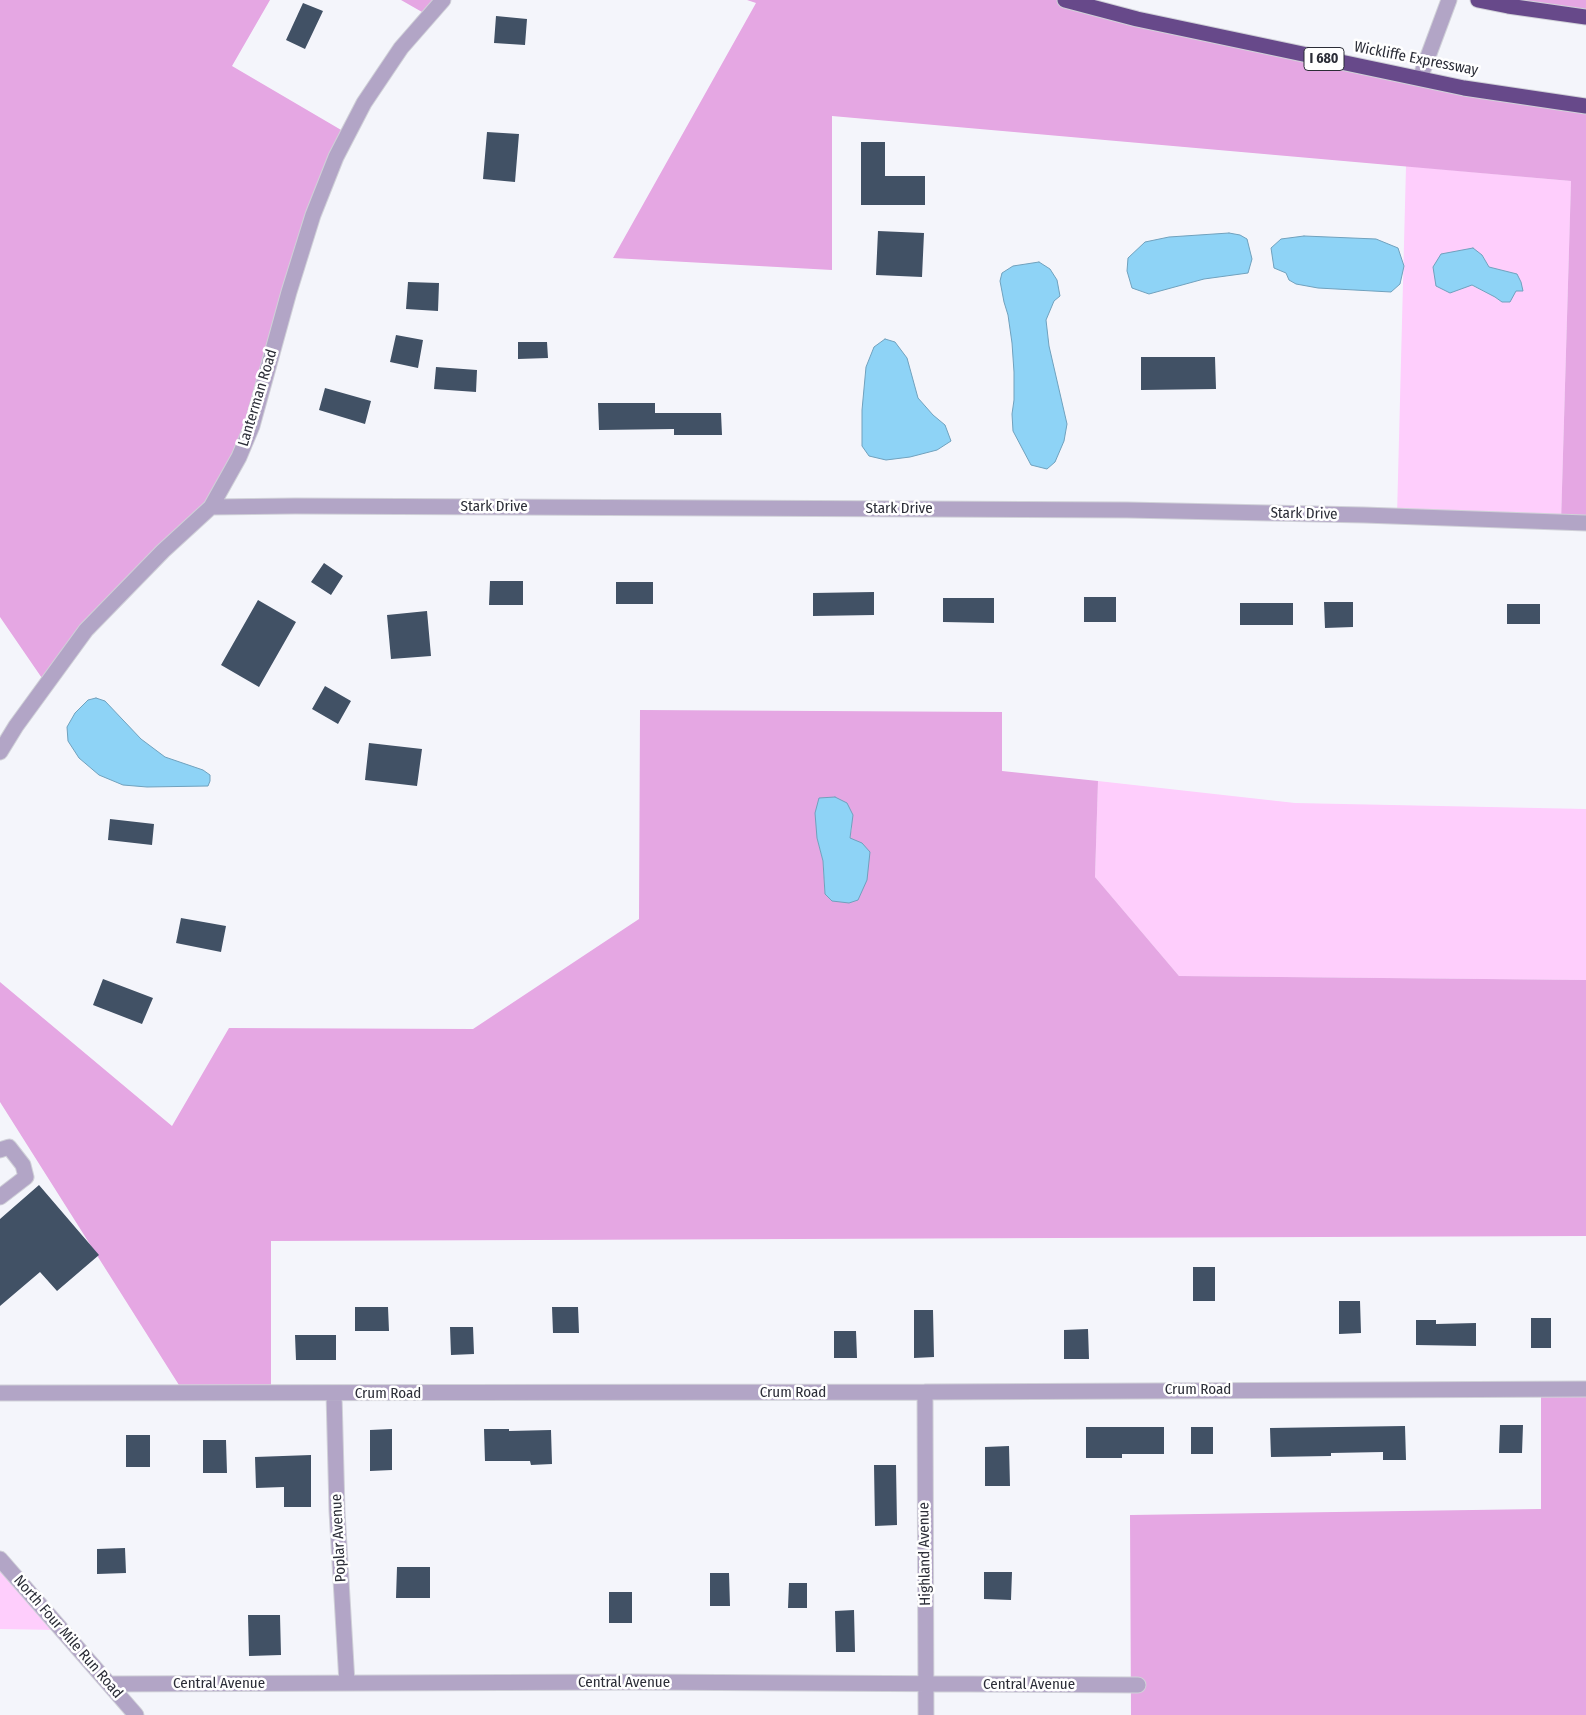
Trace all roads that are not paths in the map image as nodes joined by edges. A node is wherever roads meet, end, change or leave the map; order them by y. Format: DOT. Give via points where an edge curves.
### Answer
graph roads {
  1 [pos="443,0"];
  2 [pos="1065,0"];
  3 [pos="1449,0"];
  4 [pos="1478,0"];
  5 [pos="1586,17"];
  6 [pos="1420,78"];
  7 [pos="1586,106"];
  8 [pos="211,507"];
  9 [pos="1586,523"];
  10 [pos="0,752"];
  11 [pos="0,1150"];
  12 [pos="0,1197"];
  13 [pos="1586,1389"];
  14 [pos="926,1392"];
  15 [pos="0,1393"];
  16 [pos="334,1394"];
  17 [pos="0,1559"];
  18 [pos="347,1683"];
  19 [pos="109,1684"];
  20 [pos="926,1684"];
  21 [pos="1138,1685"];
  22 [pos="136,1715"];
  23 [pos="926,1715"];
  1 -- 8 [label="street, Lanterman Road" via="401,48 364,103 336,157 313,215 252,426"];
  2 -- 6 [label="highway, Wickliffe Expressway / I 680" via="1137,19"];
  3 -- 6 [label="street"];
  4 -- 5 [label="highway"];
  6 -- 7 [label="highway, Wickliffe Expressway / I 680" via="1464,88"];
  8 -- 9 [label="street, Stark Drive" via="1127,510"];
  8 -- 10 [label="street, Lanterman Road" via="86,630"];
  11 -- 12 [label="street" via="9,1147 23,1165 26,1177"];
  13 -- 14 [label="street, Crum Road"];
  14 -- 16 [label="street, Crum Road"];
  14 -- 20 [label="street, Highland Avenue"];
  15 -- 16 [label="street, Crum Road"];
  16 -- 18 [label="street, Poplar Avenue"];
  17 -- 19 [label="street, North Four Mile Run Road"];
  18 -- 19 [label="street, Central Avenue"];
  18 -- 20 [label="street, Central Avenue"];
  19 -- 22 [label="street, North Four Mile Run Road"];
  20 -- 21 [label="street, Central Avenue"];
  20 -- 23 [label="street, Highland Avenue"];
}
